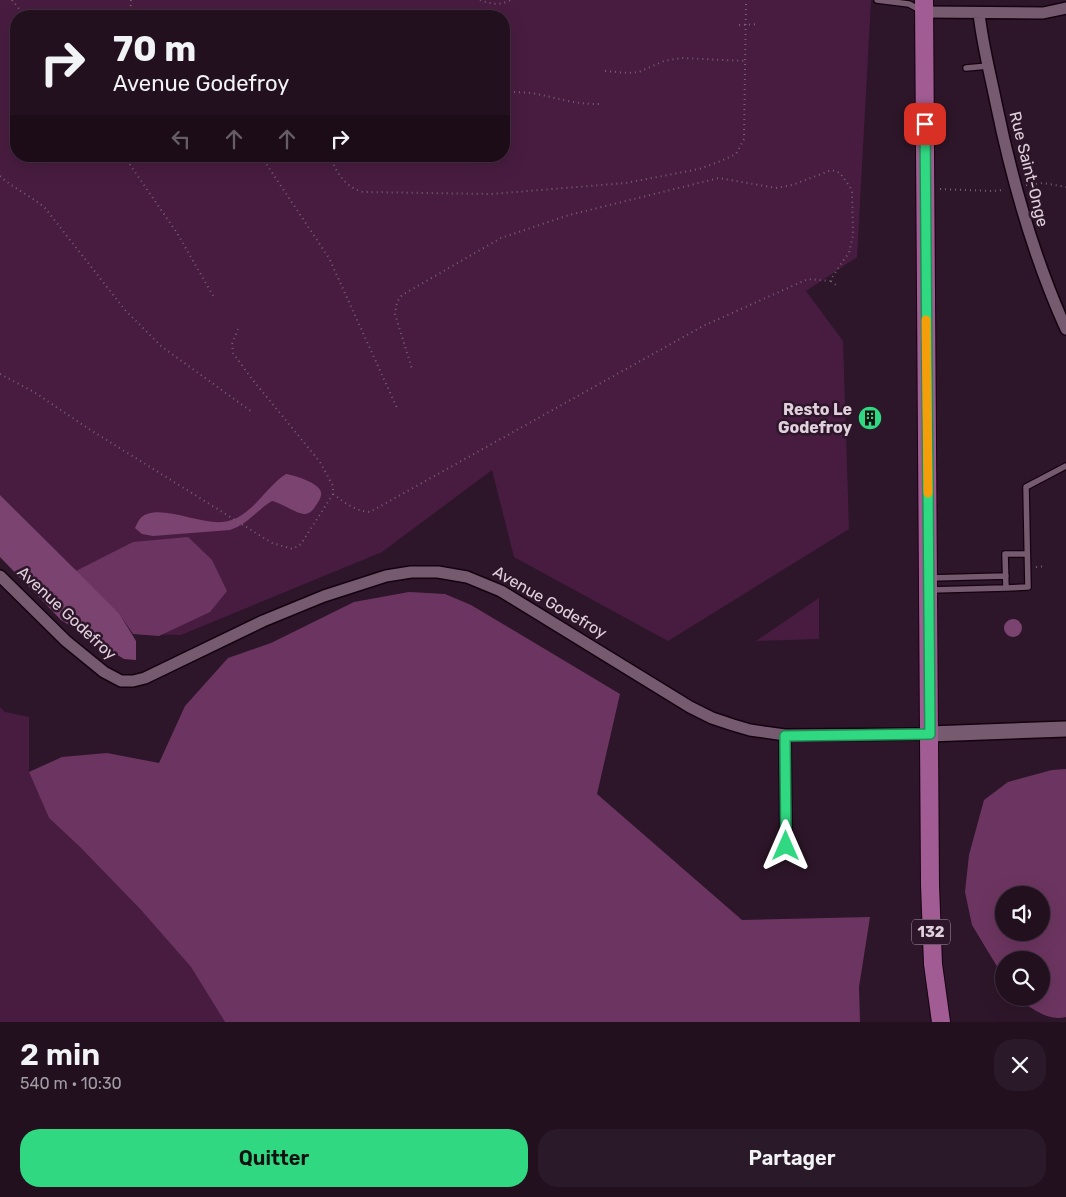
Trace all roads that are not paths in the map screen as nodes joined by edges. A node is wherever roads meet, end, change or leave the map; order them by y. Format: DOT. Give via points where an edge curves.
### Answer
graph roads {
  1 [pos="877,0"];
  2 [pos="924,6"];
  3 [pos="1066,8"];
  4 [pos="979,13"];
  5 [pos="988,66"];
  6 [pos="966,68"];
  7 [pos="1066,329"];
  8 [pos="1066,466"];
  9 [pos="1027,554"];
  10 [pos="0,576"];
  11 [pos="1006,576"];
  12 [pos="928,584"];
  13 [pos="1006,588"];
  14 [pos="1066,729"];
  15 [pos="930,734"];
  16 [pos="785,736"];
  17 [pos="786,846"];
  18 [pos="940,1022"];
  1 -- 2 [label="lane"];
  2 -- 4 [label="street"];
  2 -- 12 [label="main road, 132"];
  3 -- 4 [label="street" via="1043,12"];
  4 -- 5 [label="street, Rue Saint-Onge"];
  5 -- 6 [label="lane"];
  5 -- 7 [label="street, Rue Saint-Onge" via="1015,188 1038,261"];
  8 -- 9 [label="lane" via="1026,488"];
  9 -- 11 [label="lane" via="1005,554"];
  9 -- 13 [label="lane" via="1028,587"];
  10 -- 16 [label="street, Avenue Godefroy" via="88,660 112,677 129,682 149,676 270,618 361,584 411,572 458,575 510,595 701,713 742,728"];
  11 -- 12 [label="lane"];
  11 -- 13 [label="lane"];
  12 -- 13 [label="lane"];
  12 -- 15 [label="main road, 132"];
  14 -- 15 [label="street, Avenue Godefroy"];
  15 -- 16 [label="street, Avenue Godefroy"];
  15 -- 18 [label="main road, 132" via="931,924"];
  16 -- 17 [label="street"];
}
